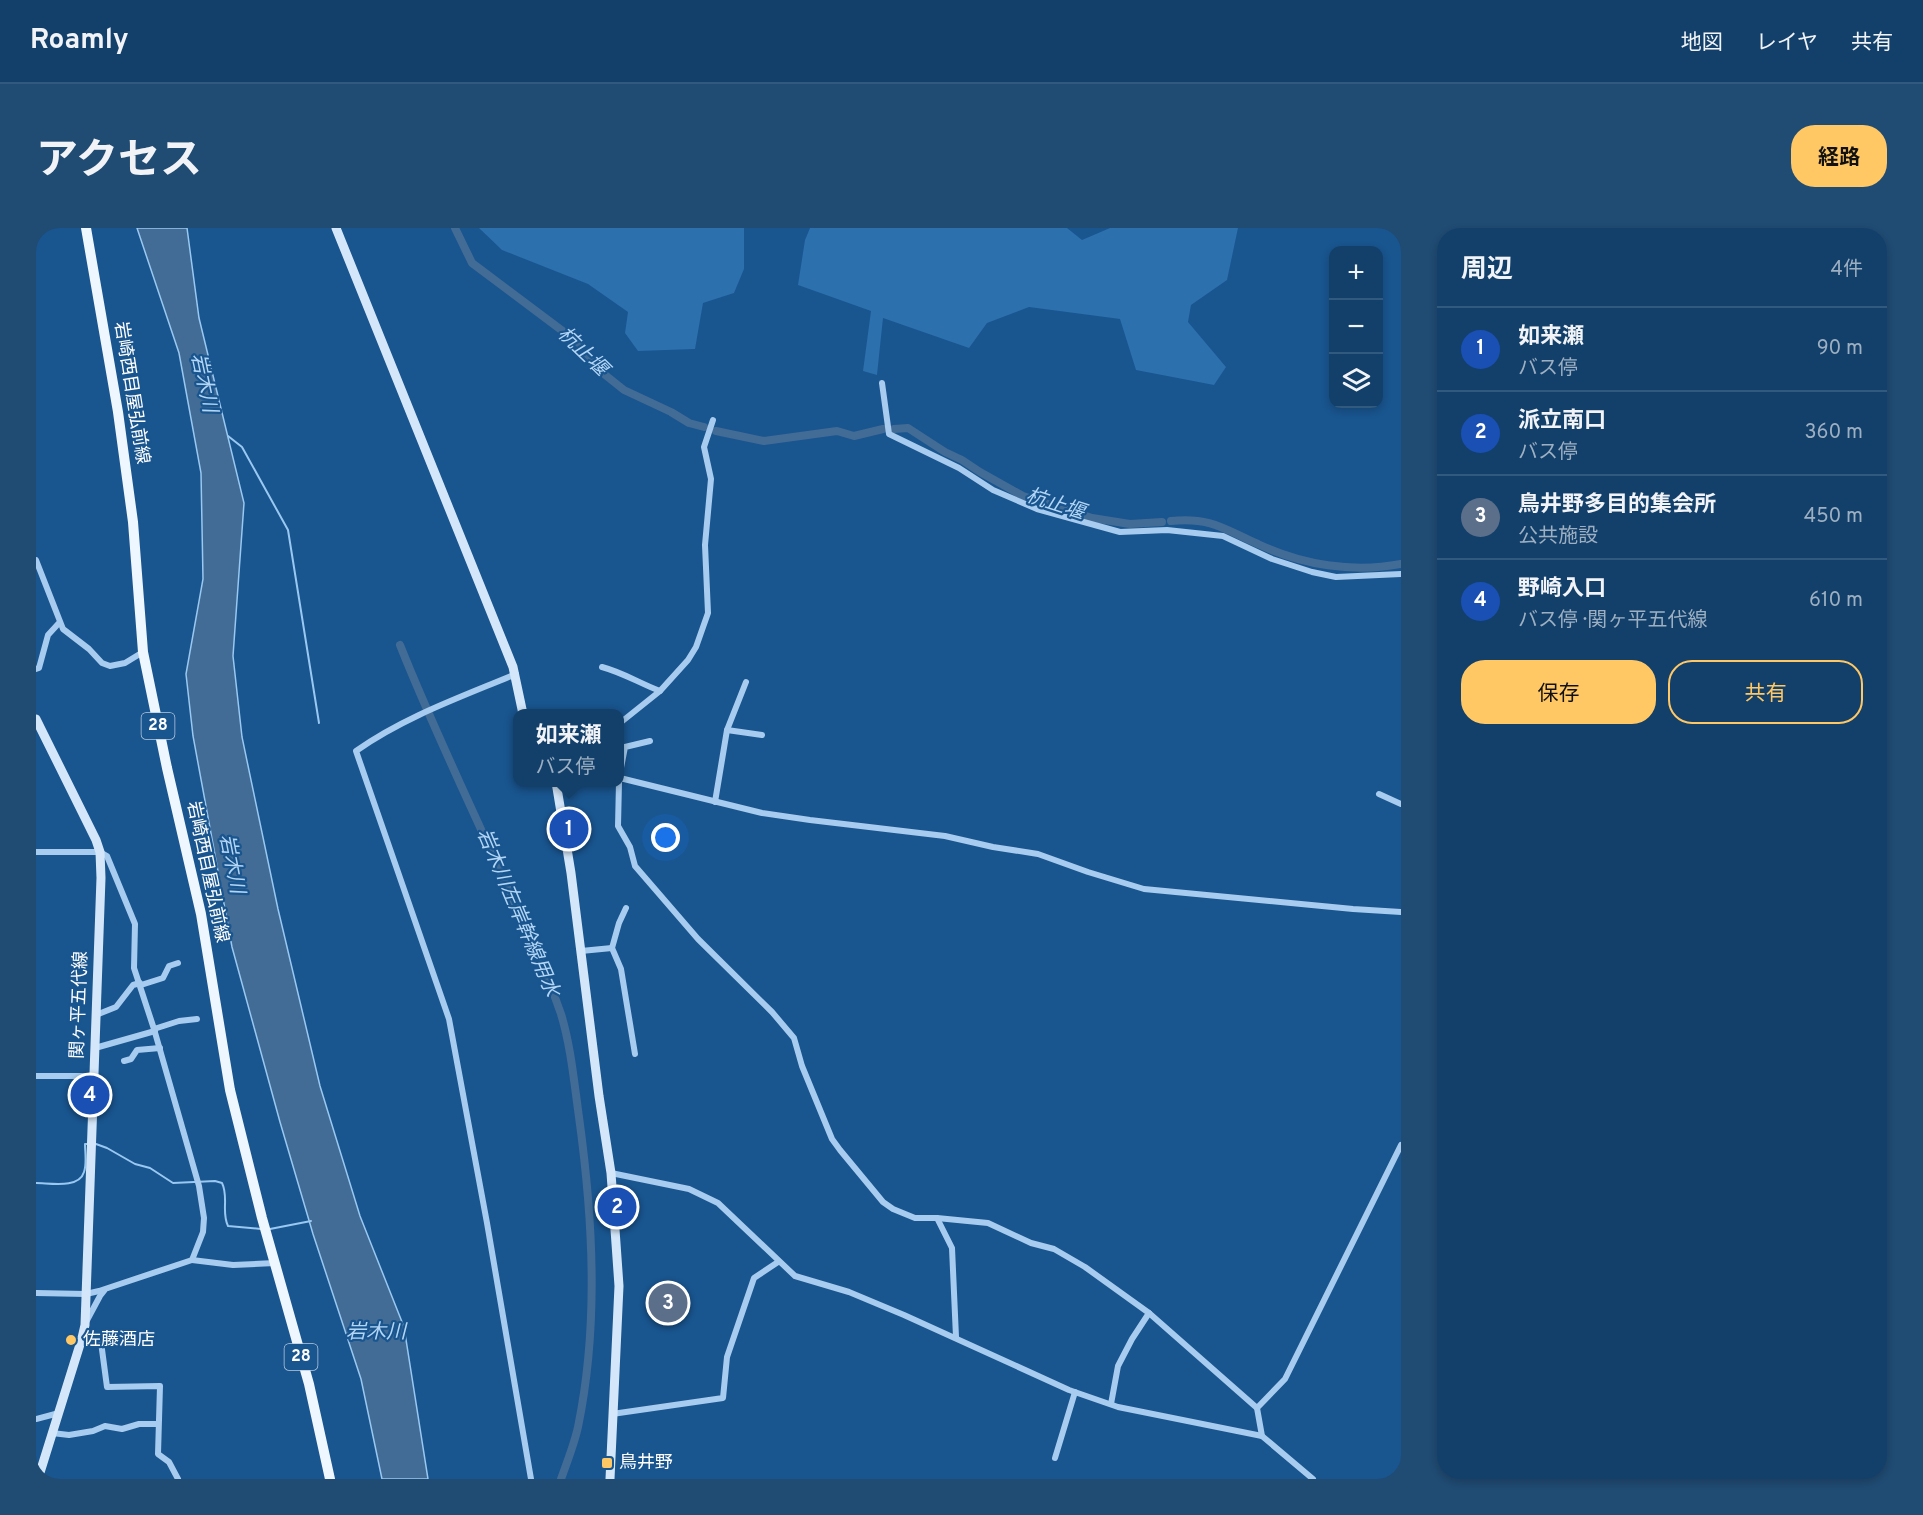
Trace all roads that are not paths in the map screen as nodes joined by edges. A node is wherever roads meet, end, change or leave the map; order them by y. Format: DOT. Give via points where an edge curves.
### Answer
graph roads {
  1 [pos="86,228"];
  2 [pos="336,228"];
  3 [pos="882,383"];
  4 [pos="712,420"];
  5 [pos="36,560"];
  6 [pos="38,573"];
  7 [pos="1401,574"];
  8 [pos="59,623"];
  9 [pos="143,652"];
  10 [pos="602,667"];
  11 [pos="36,669"];
  12 [pos="516,674"];
  13 [pos="746,682"];
  14 [pos="660,691"];
  15 [pos="522,709"];
  16 [pos="36,719"];
  17 [pos="624,720"];
  18 [pos="727,730"];
  19 [pos="762,735"];
  20 [pos="650,741"];
  21 [pos="624,752"];
  22 [pos="624,781"];
  23 [pos="556,787"];
  24 [pos="619,787"];
  25 [pos="1379,794"];
  26 [pos="715,802"];
  27 [pos="1401,804"];
  28 [pos="36,852"];
  29 [pos="100,852"];
  30 [pos="626,908"];
  31 [pos="1401,912"];
  32 [pos="612,948"];
  33 [pos="581,951"];
  34 [pos="178,963"];
  35 [pos="140,984"];
  36 [pos="96,1015"];
  37 [pos="197,1019"];
  38 [pos="155,1030"];
  39 [pos="95,1048"];
  40 [pos="160,1048"];
  41 [pos="635,1054"];
  42 [pos="124,1061"];
  43 [pos="36,1076"];
  44 [pos="94,1076"];
  45 [pos="1401,1144"];
  46 [pos="611,1173"];
  47 [pos="937,1218"];
  48 [pos="192,1260"];
  49 [pos="778,1262"];
  50 [pos="275,1263"];
  51 [pos="107,1289"];
  52 [pos="36,1293"];
  53 [pos="86,1294"];
  54 [pos="1149,1313"];
  55 [pos="85,1325"];
  56 [pos="956,1337"];
  57 [pos="82,1338"];
  58 [pos="1075,1392"];
  59 [pos="1111,1404"];
  60 [pos="1257,1408"];
  61 [pos="59,1413"];
  62 [pos="612,1414"];
  63 [pos="36,1419"];
  64 [pos="158,1424"];
  65 [pos="52,1433"];
  66 [pos="1262,1436"];
  67 [pos="1055,1458"];
  68 [pos="38,1479"];
  69 [pos="178,1479"];
  70 [pos="330,1479"];
  71 [pos="531,1479"];
  72 [pos="610,1479"];
  73 [pos="1313,1479"];
  1 -- 9 [label="main road, 岩崎西目屋弘前線 / 28" via="132,511"];
  2 -- 12 [label="street"];
  3 -- 7 [label="street" via="890,434 959,468 993,490 1037,509 1120,532 1167,530 1223,536 1272,559 1336,577"];
  4 -- 14 [label="street" via="704,447 711,479 705,545 708,613 688,660"];
  5 -- 6 [label="street"];
  6 -- 8 [label="street"];
  8 -- 9 [label="street" via="110,666 125,663"];
  8 -- 11 [label="street" via="48,635"];
  9 -- 50 [label="main road, 岩崎西目屋弘前線 / 28" via="201,914 230,1090"];
  10 -- 14 [label="street"];
  12 -- 15 [label="street"];
  12 -- 71 [label="street" via="376,737 356,755 449,1018"];
  13 -- 18 [label="street"];
  14 -- 17 [label="street"];
  16 -- 29 [label="street, 関ヶ平五代線"];
  18 -- 19 [label="street"];
  18 -- 26 [label="street"];
  20 -- 21 [label="street" via="625,747"];
  22 -- 26 [label="street"];
  23 -- 33 [label="street"];
  24 -- 47 [label="street" via="618,826 635,866 698,939 794,1038 802,1066 840,1150 888,1206 915,1218"];
  25 -- 27 [label="street"];
  26 -- 31 [label="street" via="1038,854 1144,889"];
  28 -- 29 [label="street"];
  29 -- 35 [label="street" via="107,856 135,924 134,968"];
  29 -- 36 [label="street, 関ヶ平五代線"];
  30 -- 32 [label="street"];
  32 -- 33 [label="street"];
  32 -- 41 [label="street" via="621,969"];
  33 -- 46 [label="street"];
  34 -- 35 [label="street" via="169,966 163,978"];
  35 -- 36 [label="street" via="133,985 116,1007"];
  35 -- 38 [label="street"];
  36 -- 39 [label="street, 関ヶ平五代線"];
  37 -- 38 [label="street"];
  38 -- 39 [label="street"];
  38 -- 40 [label="street"];
  39 -- 44 [label="street, 関ヶ平五代線"];
  40 -- 42 [label="street" via="137,1050"];
  40 -- 48 [label="street" via="199,1186 204,1218"];
  43 -- 44 [label="street"];
  44 -- 53 [label="street, 関ヶ平五代線"];
  45 -- 60 [label="street" via="1285,1379"];
  46 -- 49 [label="street" via="688,1189 718,1203"];
  46 -- 62 [label="street" via="619,1286"];
  47 -- 54 [label="street" via="988,1223 1054,1249"];
  47 -- 56 [label="street" via="952,1248"];
  48 -- 50 [label="street" via="249,1266"];
  48 -- 51 [label="street"];
  49 -- 56 [label="street" via="795,1276 849,1292"];
  49 -- 62 [label="street" via="754,1278 727,1357 723,1398"];
  50 -- 70 [label="main road, 岩崎西目屋弘前線 / 28" via="309,1384"];
  51 -- 53 [label="street"];
  51 -- 55 [label="street"];
  52 -- 53 [label="street"];
  53 -- 55 [label="street, 関ヶ平五代線"];
  54 -- 59 [label="street" via="1118,1366"];
  54 -- 60 [label="street"];
  55 -- 57 [label="street, 関ヶ平五代線"];
  56 -- 58 [label="street"];
  57 -- 61 [label="street, 関ヶ平五代線"];
  57 -- 64 [label="street" via="101,1342 107,1387 160,1386"];
  58 -- 59 [label="street"];
  58 -- 67 [label="street"];
  59 -- 66 [label="street"];
  60 -- 66 [label="street"];
  61 -- 63 [label="street"];
  61 -- 65 [label="street, 関ヶ平五代線"];
  62 -- 72 [label="street"];
  64 -- 65 [label="street" via="139,1424 122,1430 105,1426 69,1435"];
  64 -- 69 [label="street" via="158,1454 169,1462"];
  65 -- 68 [label="street, 関ヶ平五代線"];
  66 -- 73 [label="street"];
}
